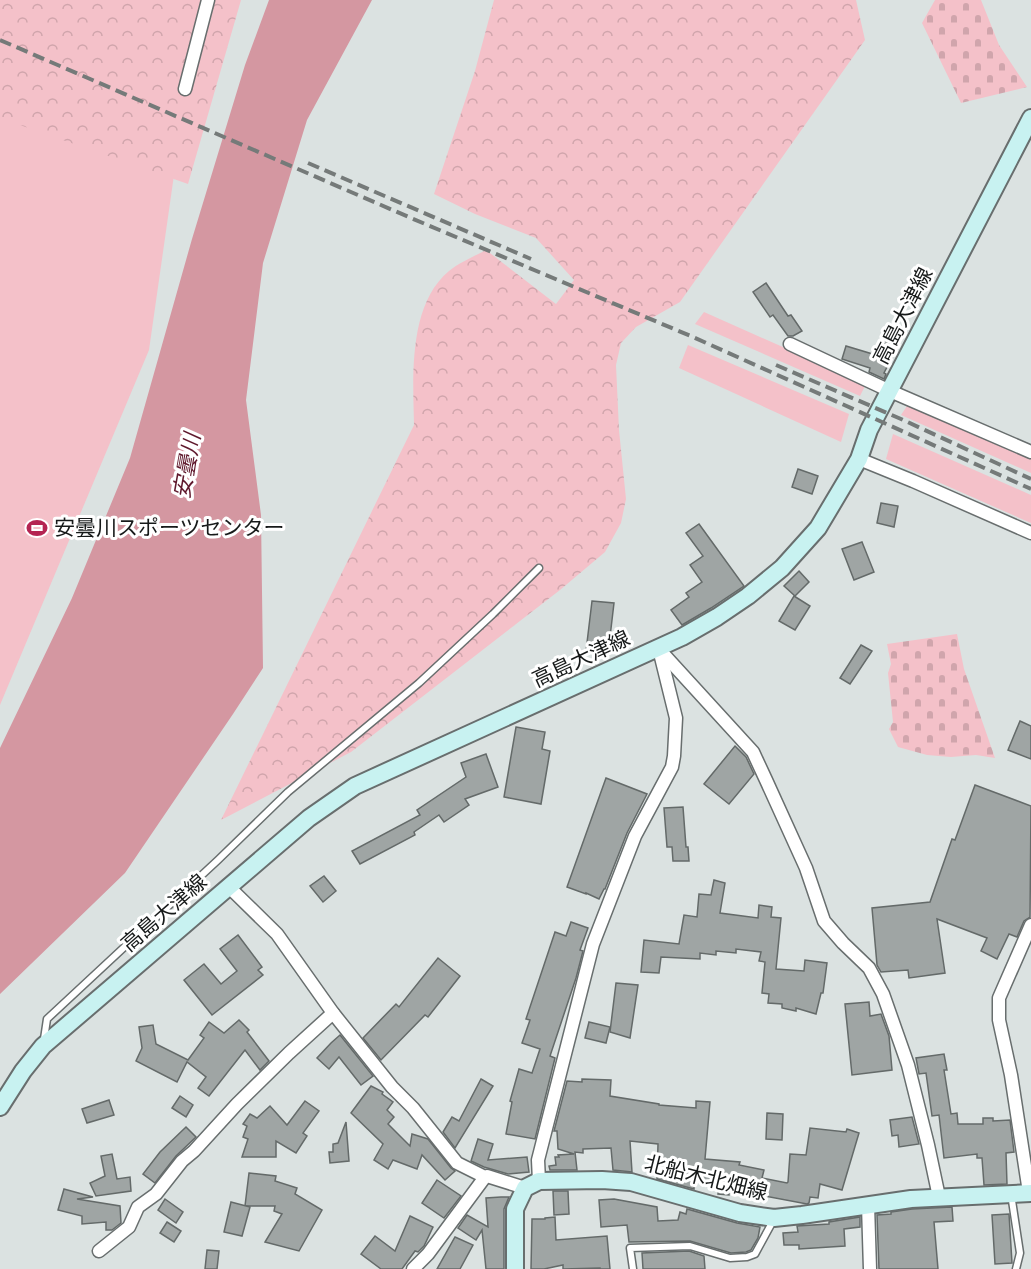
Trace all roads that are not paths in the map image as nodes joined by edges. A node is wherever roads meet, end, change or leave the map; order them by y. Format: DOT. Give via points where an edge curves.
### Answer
graph roads {
  1 [pos="208,0"];
  2 [pos="185,89"];
  3 [pos="1031,118"];
  4 [pos="790,344"];
  5 [pos="890,391"];
  6 [pos="1031,452"];
  7 [pos="859,459"];
  8 [pos="1031,533"];
  9 [pos="539,568"];
  10 [pos="658,648"];
  11 [pos="229,887"];
  12 [pos="1031,925"];
  13 [pos="333,1013"];
  14 [pos="43,1046"];
  15 [pos="0,1107"];
  16 [pos="484,1177"];
  17 [pos="532,1185"];
  18 [pos="1030,1192"];
  19 [pos="1011,1194"];
  20 [pos="939,1197"];
  21 [pos="868,1205"];
  22 [pos="774,1218"];
  23 [pos="99,1251"];
  24 [pos="413,1269"];
  25 [pos="515,1269"];
  26 [pos="633,1269"];
  27 [pos="870,1269"];
  28 [pos="1016,1269"];
  1 -- 2 [label="street"];
  3 -- 5 [label="main road, 高島大津線"];
  4 -- 5 [label="street"];
  5 -- 6 [label="street"];
  5 -- 7 [label="main road, 高島大津線"];
  7 -- 8 [label="street"];
  7 -- 10 [label="main road, 高島大津線" via="818,528 782,568 717,617"];
  9 -- 14 [label="lane" via="419,683 288,792 47,1019"];
  10 -- 11 [label="main road, 高島大津線" via="356,786 309,818"];
  10 -- 17 [label="street" via="676,718 672,767 634,836 593,944"];
  10 -- 20 [label="street" via="753,753 806,868 824,921 869,968 884,994 908,1065"];
  11 -- 13 [label="street" via="277,934"];
  11 -- 14 [label="main road, 高島大津線"];
  12 -- 18 [label="street" via="999,998 999,1020"];
  13 -- 16 [label="street" via="458,1163"];
  13 -- 23 [label="street" via="237,1104 156,1194 138,1207 129,1227"];
  14 -- 15 [label="main road, 高島大津線"];
  16 -- 17 [label="street"];
  16 -- 24 [label="street"];
  17 -- 22 [label="main road, 北船木北畑線" via="631,1182 740,1213"];
  17 -- 25 [label="main road" via="515,1209"];
  18 -- 19 [label="main road, 北船木北畑線"];
  19 -- 20 [label="main road, 北船木北畑線"];
  19 -- 28 [label="lane" via="1020,1253"];
  20 -- 21 [label="main road, 北船木北畑線"];
  21 -- 22 [label="main road, 北船木北畑線"];
  21 -- 27 [label="street"];
  22 -- 26 [label="lane" via="755,1254 747,1257 730,1258 690,1246 630,1248"];
}
